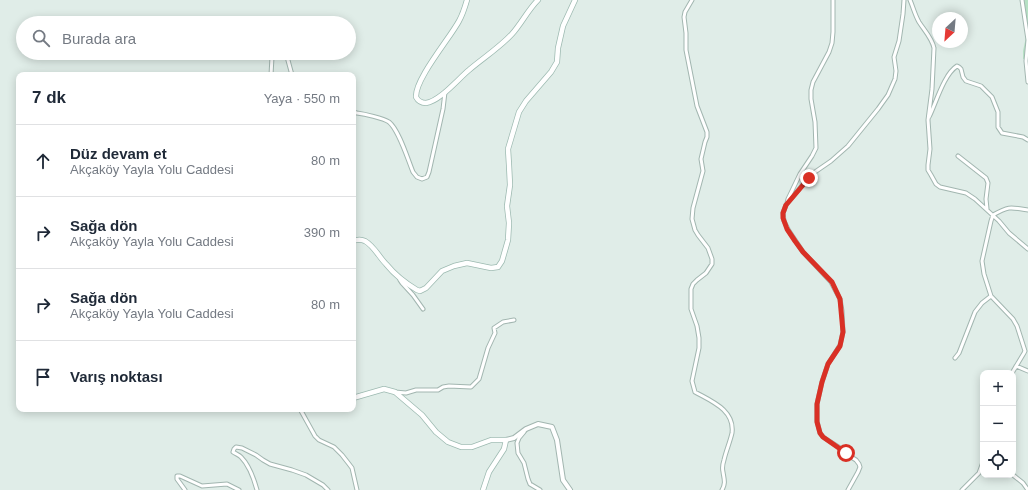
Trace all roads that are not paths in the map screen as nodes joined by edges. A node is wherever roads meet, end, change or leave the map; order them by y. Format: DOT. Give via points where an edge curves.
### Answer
graph roads {
  1 [pos="467,0"];
  2 [pos="538,0"];
  3 [pos="575,0"];
  4 [pos="692,0"];
  5 [pos="834,0"];
  6 [pos="904,0"];
  7 [pos="910,0"];
  8 [pos="1022,0"];
  9 [pos="272,60"];
  10 [pos="288,60"];
  11 [pos="271,72"];
  12 [pos="291,72"];
  13 [pos="1028,82"];
  14 [pos="445,92"];
  15 [pos="356,113"];
  16 [pos="928,120"];
  17 [pos="1028,140"];
  18 [pos="958,156"];
  19 [pos="786,205"];
  20 [pos="987,209"];
  21 [pos="1028,210"];
  22 [pos="993,215"];
  23 [pos="356,240"];
  24 [pos="1028,249"];
  25 [pos="399,278"];
  26 [pos="991,296"];
  27 [pos="423,309"];
  28 [pos="514,320"];
  29 [pos="955,358"];
  30 [pos="1016,366"];
  31 [pos="1014,370"];
  32 [pos="1028,371"];
  33 [pos="395,392"];
  34 [pos="356,397"];
  35 [pos="302,412"];
  36 [pos="526,429"];
  37 [pos="506,440"];
  38 [pos="980,469"];
  39 [pos="1016,477"];
  40 [pos="185,490"];
  41 [pos="239,490"];
  42 [pos="257,490"];
  43 [pos="328,490"];
  44 [pos="357,490"];
  45 [pos="483,490"];
  46 [pos="540,490"];
  47 [pos="570,490"];
  48 [pos="722,490"];
  49 [pos="848,490"];
  50 [pos="962,490"];
  51 [pos="1028,490"];
  1 -- 14 [label="main road" via="460,19 423,77 416,97 426,103"];
  2 -- 14 [label="main road" via="512,34"];
  3 -- 25 [label="main road" via="563,26 557,62 519,112 508,149 508,240 500,265 492,268 471,263 454,266 442,271 420,291"];
  4 -- 48 [label="street" via="684,17 686,50 697,106 707,132 692,219 695,230 708,248 712,259 706,274 697,280 691,289 691,309 699,343 692,381 695,392 718,404 731,423 732,434 723,466 725,482"];
  5 -- 19 [label="street" via="832,43 811,90 816,148 800,174"];
  6 -- 19 [label="street" via="899,41 894,57 895,79 888,95 848,146 817,170"];
  7 -- 16 [label="street" via="934,48"];
  8 -- 13 [label="street" via="1028,40"];
  9 -- 11 [label="street"];
  10 -- 12 [label="street"];
  14 -- 15 [label="street" via="430,172 422,179 413,172 393,126 384,119"];
  16 -- 17 [label="street" via="948,75 957,66 966,81 981,86 992,97 998,112 998,127 1002,133"];
  16 -- 20 [label="street" via="928,170 933,180 940,187 961,191"];
  18 -- 20 [label="street" via="986,178"];
  19 -- 49 [label="street" via="783,215 787,229 803,252 832,282 840,299 843,332 840,346 828,364 822,382 817,404 817,422 823,437 859,464 858,472"];
  20 -- 22 [label="street"];
  21 -- 22 [label="street" via="1012,207"];
  22 -- 24 [label="street"];
  22 -- 26 [label="street" via="982,261"];
  23 -- 25 [label="main road" via="367,242"];
  25 -- 27 [label="street"];
  26 -- 29 [label="street" via="976,312"];
  26 -- 30 [label="street" via="1017,326 1025,351"];
  28 -- 33 [label="street" via="503,322 494,328 496,333 490,342 479,379 471,386"];
  30 -- 31 [label="street"];
  30 -- 32 [label="street"];
  33 -- 34 [label="main road" via="384,390"];
  33 -- 37 [label="main road" via="448,442 461,447 472,447 491,440"];
  35 -- 44 [label="street" via="315,436 334,447 352,468"];
  36 -- 37 [label="street" via="514,438"];
  36 -- 46 [label="street" via="517,443 518,453 530,484"];
  36 -- 47 [label="street" via="538,424 552,427 557,440 563,480"];
  37 -- 45 [label="main road" via="504,449 489,472"];
  38 -- 50 [label="street"];
  39 -- 51 [label="street"];
  40 -- 41 [label="street" via="177,476 202,486 226,484"];
  42 -- 43 [label="street" via="253,476 242,458 234,452 236,447 270,464 306,475"];
}
